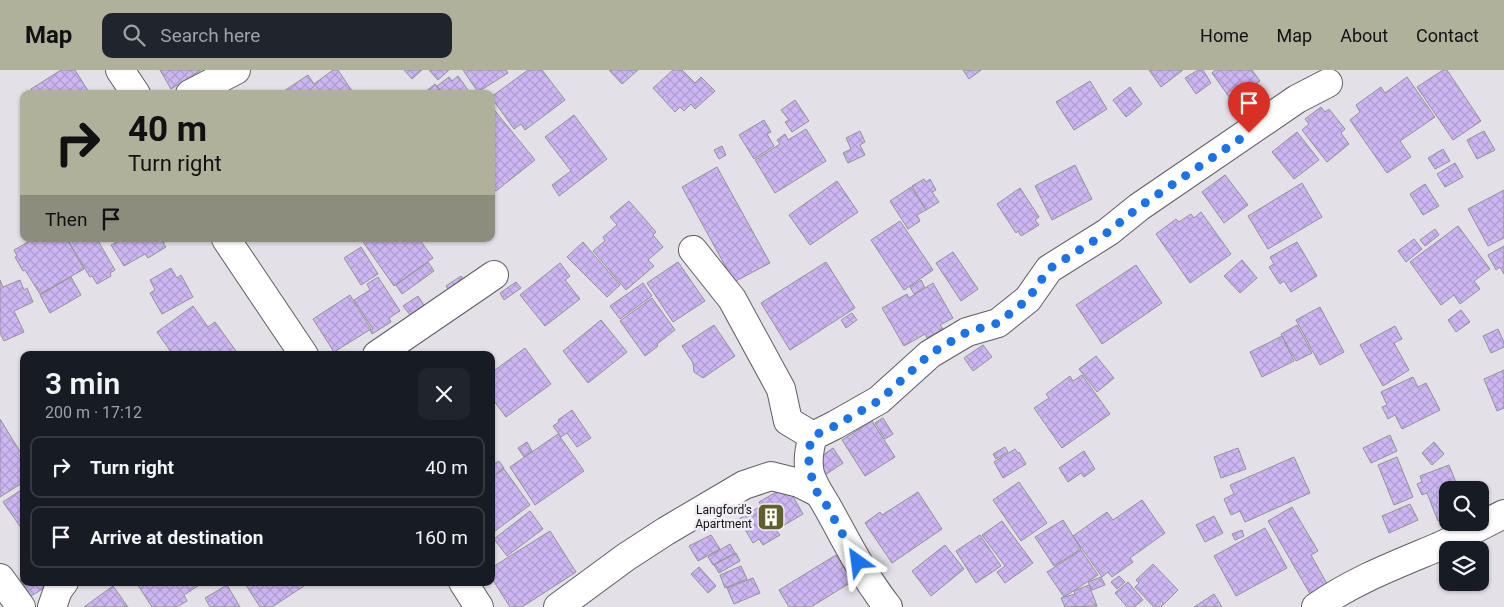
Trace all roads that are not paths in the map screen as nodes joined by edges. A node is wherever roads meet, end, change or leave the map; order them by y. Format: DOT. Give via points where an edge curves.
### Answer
graph roads {
  1 [pos="120,70"];
  2 [pos="236,70"];
  3 [pos="1328,83"];
  4 [pos="133,90"];
  5 [pos="198,90"];
  6 [pos="228,242"];
  7 [pos="693,250"];
  8 [pos="494,275"];
  9 [pos="301,351"];
  10 [pos="383,351"];
  11 [pos="813,436"];
  12 [pos="817,492"];
  13 [pos="1504,514"];
  14 [pos="0,578"];
  15 [pos="61,586"];
  16 [pos="466,586"];
  17 [pos="21,607"];
  18 [pos="52,607"];
  19 [pos="479,607"];
  20 [pos="558,607"];
  21 [pos="888,607"];
  22 [pos="1316,607"];
  1 -- 4 [label="street"];
  2 -- 5 [label="street"];
  3 -- 11 [label="street" via="1297,99 1139,207 1108,232 1049,269 1028,299 998,323 967,332 930,354 880,400"];
  6 -- 9 [label="street"];
  7 -- 11 [label="street" via="732,299 781,389 788,421"];
  8 -- 10 [label="street"];
  11 -- 12 [label="street" via="808,451 810,472"];
  12 -- 20 [label="street" via="799,483 770,476 744,485 626,557"];
  12 -- 21 [label="street"];
  13 -- 22 [label="street" via="1356,582"];
  14 -- 17 [label="street"];
  15 -- 18 [label="street"];
  16 -- 19 [label="street"];
}
